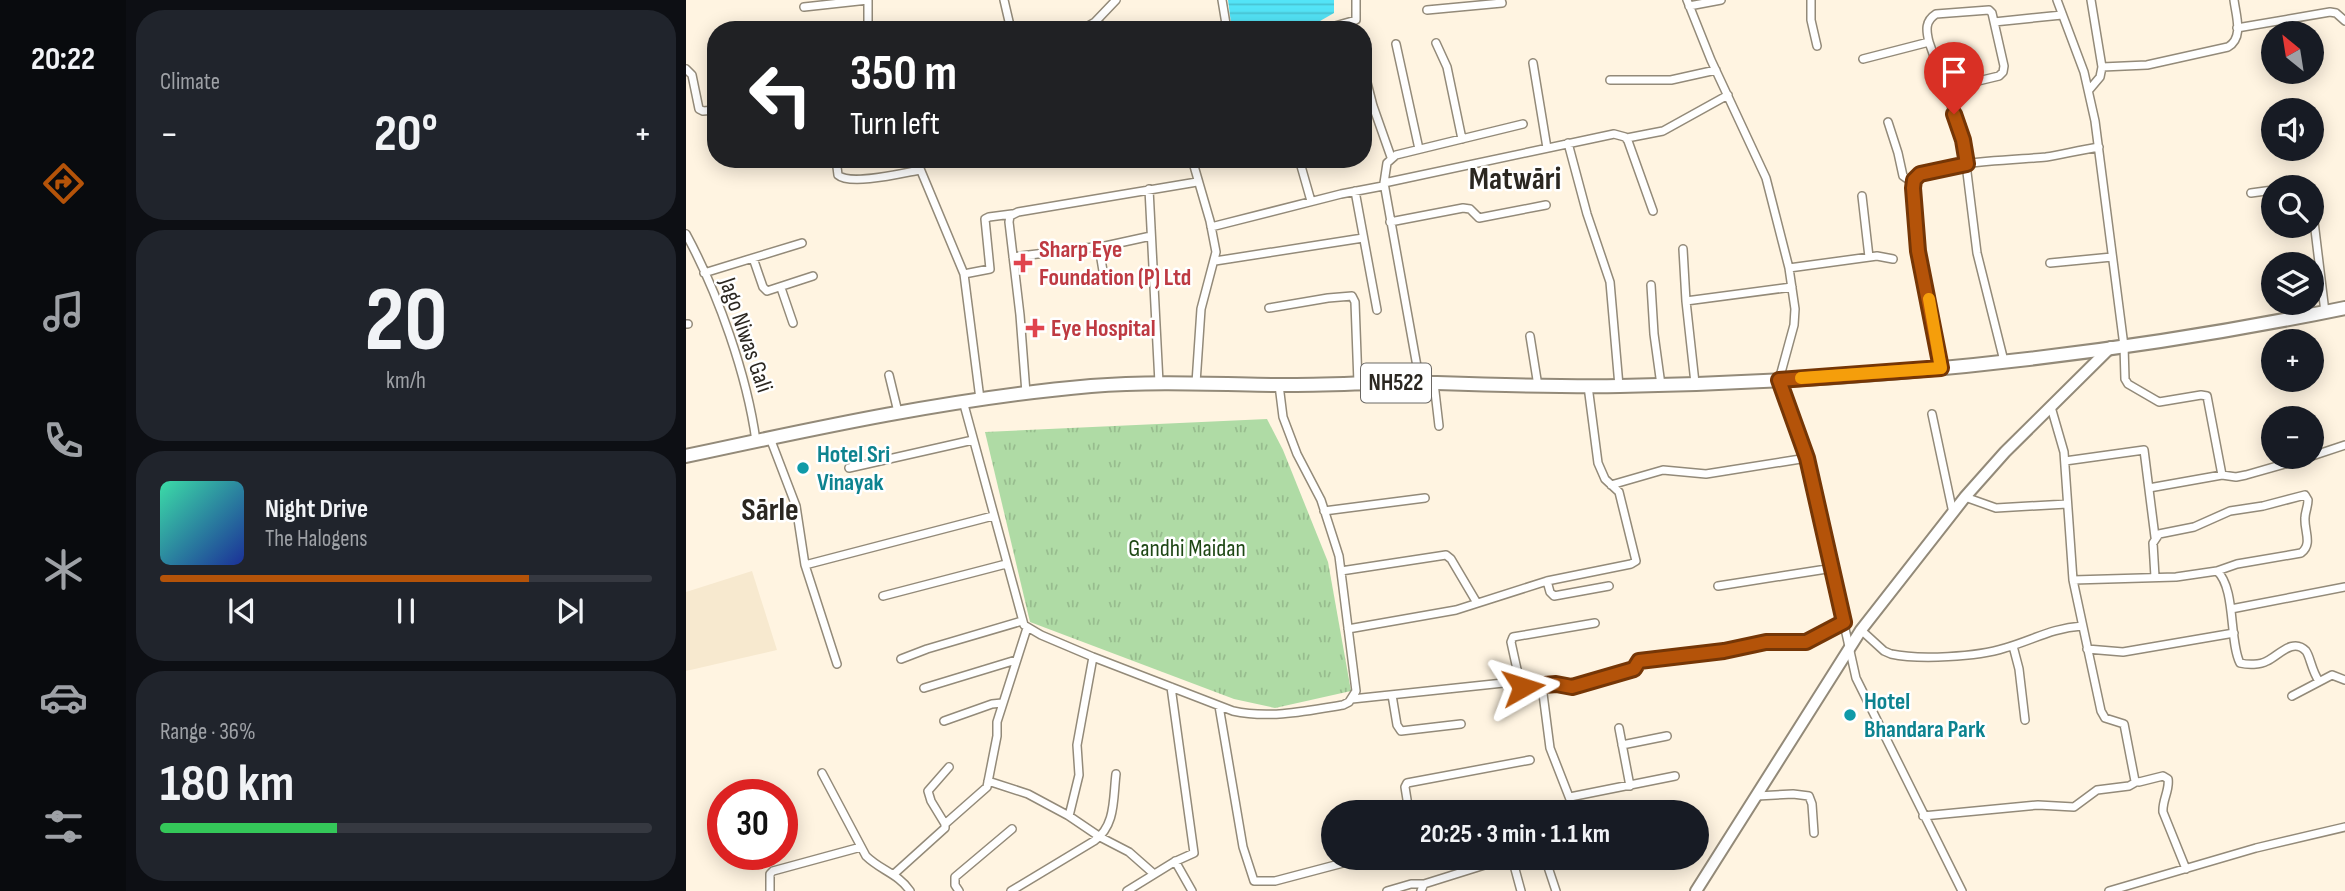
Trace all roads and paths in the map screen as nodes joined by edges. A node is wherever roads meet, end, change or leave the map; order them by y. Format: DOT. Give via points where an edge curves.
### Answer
graph roads {
  1 [pos="868,0"];
  2 [pos="1004,0"];
  3 [pos="1116,0"];
  4 [pos="1222,0"];
  5 [pos="1356,0"];
  6 [pos="1501,0"];
  7 [pos="1721,0"];
  8 [pos="1811,0"];
  9 [pos="2057,0"];
  10 [pos="2091,0"];
  11 [pos="2234,0"];
  12 [pos="1688,3"];
  13 [pos="804,7"];
  14 [pos="1427,10"];
  15 [pos="2062,15"];
  16 [pos="868,21"];
  17 [pos="1009,21"];
  18 [pos="1096,21"];
  19 [pos="1226,21"];
  20 [pos="1356,21"];
  21 [pos="2345,21"];
  22 [pos="1994,22"];
  23 [pos="2237,28"];
  24 [pos="1929,42"];
  25 [pos="1436,43"];
  26 [pos="1396,44"];
  27 [pos="1817,46"];
  28 [pos="1863,59"];
  29 [pos="1533,64"];
  30 [pos="2102,67"];
  31 [pos="686,69"];
  32 [pos="1716,70"];
  33 [pos="1610,80"];
  34 [pos="1945,89"];
  35 [pos="2089,90"];
  36 [pos="1728,94"];
  37 [pos="1372,102"];
  38 [pos="707,111"];
  39 [pos="1888,122"];
  40 [pos="1523,124"];
  41 [pos="1627,138"];
  42 [pos="1462,139"];
  43 [pos="1569,143"];
  44 [pos="2099,147"];
  45 [pos="1547,148"];
  46 [pos="1419,149"];
  47 [pos="1391,157"];
  48 [pos="1967,164"];
  49 [pos="837,168"];
  50 [pos="1195,168"];
  51 [pos="1302,168"];
  52 [pos="920,170"];
  53 [pos="1197,182"];
  54 [pos="1913,183"];
  55 [pos="1384,185"];
  56 [pos="1149,189"];
  57 [pos="1355,191"];
  58 [pos="2261,191"];
  59 [pos="2251,192"];
  60 [pos="1862,196"];
  61 [pos="1311,201"];
  62 [pos="1546,205"];
  63 [pos="1653,211"];
  64 [pos="1012,214"];
  65 [pos="1390,222"];
  66 [pos="1211,228"];
  67 [pos="686,234"];
  68 [pos="1151,236"];
  69 [pos="1363,238"];
  70 [pos="2316,238"];
  71 [pos="802,243"];
  72 [pos="1096,248"];
  73 [pos="1683,249"];
  74 [pos="1013,257"];
  75 [pos="1869,257"];
  76 [pos="2112,257"];
  77 [pos="753,258"];
  78 [pos="1893,259"];
  79 [pos="1215,261"];
  80 [pos="2050,262"];
  81 [pos="1789,268"];
  82 [pos="704,273"];
  83 [pos="964,274"];
  84 [pos="813,276"];
  85 [pos="1104,277"];
  86 [pos="1651,285"];
  87 [pos="1792,287"];
  88 [pos="781,288"];
  89 [pos="1686,301"];
  90 [pos="1269,308"];
  91 [pos="2345,308"];
  92 [pos="1377,310"];
  93 [pos="2325,312"];
  94 [pos="793,323"];
  95 [pos="1530,336"];
  96 [pos="2118,347"];
  97 [pos="2004,361"];
  98 [pos="1941,368"];
  99 [pos="890,375"];
  100 [pos="1779,380"];
  101 [pos="1159,383"];
  102 [pos="1196,383"];
  103 [pos="1358,383"];
  104 [pos="1420,383"];
  105 [pos="1434,383"];
  106 [pos="1695,383"];
  107 [pos="1279,385"];
  108 [pos="1661,385"];
  109 [pos="1538,386"];
  110 [pos="1588,386"];
  111 [pos="1619,386"];
  112 [pos="1026,393"];
  113 [pos="980,399"];
  114 [pos="963,401"];
  115 [pos="2051,407"];
  116 [pos="898,412"];
  117 [pos="1932,414"];
  118 [pos="1439,426"];
  119 [pos="770,438"];
  120 [pos="973,440"];
  121 [pos="757,441"];
  122 [pos="2345,446"];
  123 [pos="2324,452"];
  124 [pos="686,456"];
  125 [pos="1807,458"];
  126 [pos="2064,461"];
  127 [pos="849,468"];
  128 [pos="2266,469"];
  129 [pos="2222,475"];
  130 [pos="1611,485"];
  131 [pos="2149,488"];
  132 [pos="1965,497"];
  133 [pos="1425,498"];
  134 [pos="2067,504"];
  135 [pos="1324,511"];
  136 [pos="1953,514"];
  137 [pos="993,516"];
  138 [pos="2155,537"];
  139 [pos="1006,564"];
  140 [pos="805,565"];
  141 [pos="1833,568"];
  142 [pos="1341,571"];
  143 [pos="2217,572"];
  144 [pos="2155,577"];
  145 [pos="2073,580"];
  146 [pos="1547,581"];
  147 [pos="1609,586"];
  148 [pos="1718,586"];
  149 [pos="2345,587"];
  150 [pos="883,596"];
  151 [pos="1477,603"];
  152 [pos="2231,609"];
  153 [pos="1844,622"];
  154 [pos="1595,623"];
  155 [pos="1024,624"];
  156 [pos="2082,626"];
  157 [pos="1348,629"];
  158 [pos="1861,630"];
  159 [pos="2234,633"];
  160 [pos="2013,646"];
  161 [pos="2087,649"];
  162 [pos="1849,651"];
  163 [pos="1093,657"];
  164 [pos="901,659"];
  165 [pos="1016,660"];
  166 [pos="837,664"];
  167 [pos="2345,680"];
  168 [pos="1515,681"];
  169 [pos="2319,681"];
  170 [pos="1542,686"];
  171 [pos="1171,687"];
  172 [pos="924,688"];
  173 [pos="1392,695"];
  174 [pos="2291,696"];
  175 [pos="1352,699"];
  176 [pos="1002,704"];
  177 [pos="1219,706"];
  178 [pos="2025,720"];
  179 [pos="944,721"];
  180 [pos="1461,724"];
  181 [pos="1619,728"];
  182 [pos="1667,736"];
  183 [pos="1622,745"];
  184 [pos="1530,760"];
  185 [pos="950,767"];
  186 [pos="822,773"];
  187 [pos="1116,774"];
  188 [pos="1675,776"];
  189 [pos="988,781"];
  190 [pos="2136,782"];
  191 [pos="1630,786"];
  192 [pos="1757,796"];
  193 [pos="1570,797"];
  194 [pos="1407,800"];
  195 [pos="1571,800"];
  196 [pos="1069,816"];
  197 [pos="1923,816"];
  198 [pos="945,824"];
  199 [pos="2345,827"];
  200 [pos="1012,829"];
  201 [pos="1814,833"];
  202 [pos="1100,837"];
  203 [pos="861,847"];
  204 [pos="1175,861"];
  205 [pos="1321,869"];
  206 [pos="2186,869"];
  207 [pos="1463,870"];
  208 [pos="1514,870"];
  209 [pos="1549,870"];
  210 [pos="894,874"];
  211 [pos="1154,874"];
  212 [pos="1423,888"];
  213 [pos="2135,888"];
  214 [pos="770,891"];
  215 [pos="910,891"];
  216 [pos="959,891"];
  217 [pos="1011,891"];
  218 [pos="1126,891"];
  219 [pos="1192,891"];
  220 [pos="1387,891"];
  221 [pos="1521,891"];
  222 [pos="1556,891"];
  223 [pos="1696,891"];
  224 [pos="1962,891"];
  225 [pos="2109,891"];
  1 -- 13 [label="street"];
  1 -- 16 [label="street"];
  2 -- 17 [label="street"];
  3 -- 18 [label="street"];
  4 -- 19 [label="street"];
  5 -- 20 [label="street"];
  6 -- 14 [label="street"];
  7 -- 12 [label="street"];
  8 -- 27 [label="street"];
  9 -- 15 [label="street"];
  10 -- 30 [label="street"];
  11 -- 23 [label="street"];
  12 -- 32 [label="street"];
  15 -- 22 [label="street"];
  15 -- 35 [label="street"];
  21 -- 23 [label="street" via="2330,12"];
  22 -- 24 [label="street" via="1985,9 1936,14 1927,24"];
  22 -- 34 [label="street" via="2003,72"];
  23 -- 30 [label="street" via="2235,43 2228,47 2147,65"];
  24 -- 28 [label="street"];
  24 -- 34 [label="street"];
  25 -- 42 [label="street" via="1447,67"];
  26 -- 46 [label="street"];
  29 -- 45 [label="street"];
  30 -- 35 [label="street"];
  31 -- 38 [label="street" via="692,75 699,109"];
  32 -- 33 [label="street" via="1671,80"];
  32 -- 36 [label="street"];
  34 -- 48 [label="street"];
  35 -- 44 [label="street"];
  36 -- 41 [label="street" via="1663,131"];
  36 -- 81 [label="street" via="1766,178"];
  37 -- 47 [label="street"];
  39 -- 54 [label="street" via="1903,176"];
  40 -- 42 [label="street"];
  41 -- 43 [label="street" via="1614,134"];
  41 -- 63 [label="street"];
  42 -- 46 [label="street"];
  43 -- 45 [label="street"];
  43 -- 111 [label="street" via="1610,282"];
  44 -- 48 [label="street"];
  44 -- 76 [label="street"];
  45 -- 55 [label="street"];
  46 -- 47 [label="street"];
  47 -- 55 [label="street"];
  48 -- 54 [label="street" via="1924,173"];
  48 -- 97 [label="street" via="1977,253"];
  49 -- 52 [label="street" via="844,179"];
  50 -- 53 [label="street"];
  51 -- 61 [label="street"];
  52 -- 83 [label="street"];
  53 -- 56 [label="street"];
  53 -- 66 [label="street"];
  54 -- 98 [label="street" via="1918,251"];
  55 -- 57 [label="street"];
  55 -- 65 [label="street"];
  56 -- 64 [label="street"];
  56 -- 68 [label="street"];
  57 -- 61 [label="street"];
  57 -- 69 [label="street"];
  58 -- 59 [label="street"];
  60 -- 75 [label="street"];
  61 -- 66 [label="street"];
  62 -- 65 [label="street" via="1479,219 1463,208"];
  64 -- 74 [label="street"];
  64 -- 83 [label="street" via="985,219 989,269"];
  65 -- 104 [label="street"];
  66 -- 79 [label="street"];
  67 -- 82 [label="street, Jago Niwas Gali"];
  68 -- 72 [label="street"];
  68 -- 101 [label="street"];
  69 -- 79 [label="street"];
  69 -- 92 [label="street"];
  70 -- 93 [label="street"];
  71 -- 77 [label="street"];
  72 -- 74 [label="street"];
  72 -- 85 [label="street"];
  73 -- 89 [label="street"];
  74 -- 112 [label="street"];
  75 -- 78 [label="street"];
  75 -- 81 [label="street"];
  76 -- 80 [label="street"];
  76 -- 96 [label="street"];
  77 -- 82 [label="street"];
  77 -- 88 [label="street" via="765,291"];
  79 -- 102 [label="street" via="1201,309"];
  81 -- 87 [label="street"];
  82 -- 121 [label="street, Jago Niwas Gali" via="749,396"];
  83 -- 113 [label="street"];
  84 -- 88 [label="street"];
  86 -- 108 [label="street"];
  87 -- 89 [label="street"];
  87 -- 100 [label="street" via="1794,325"];
  88 -- 94 [label="street"];
  89 -- 106 [label="street"];
  90 -- 103 [label="street" via="1352,296"];
  91 -- 93 [label="highway, NH522"];
  93 -- 96 [label="highway, NH522"];
  95 -- 109 [label="street"];
  96 -- 97 [label="highway, NH522"];
  96 -- 115 [label="main road"];
  96 -- 129 [label="street" via="2127,384 2159,401 2207,396"];
  97 -- 98 [label="highway, NH522"];
  98 -- 100 [label="highway, NH522"];
  99 -- 116 [label="street"];
  100 -- 106 [label="highway, NH522"];
  100 -- 125 [label="street"];
  101 -- 102 [label="highway, NH522"];
  101 -- 112 [label="highway, NH522"];
  102 -- 107 [label="highway, NH522"];
  103 -- 104 [label="highway, NH522"];
  103 -- 107 [label="highway, NH522"];
  104 -- 105 [label="highway, NH522"];
  105 -- 109 [label="highway, NH522"];
  105 -- 118 [label="street"];
  106 -- 108 [label="highway, NH522"];
  107 -- 135 [label="street" via="1283,417"];
  108 -- 111 [label="highway, NH522"];
  109 -- 110 [label="highway, NH522"];
  110 -- 111 [label="highway, NH522"];
  110 -- 130 [label="street" via="1598,463"];
  112 -- 113 [label="highway, NH522"];
  113 -- 114 [label="highway, NH522"];
  114 -- 116 [label="highway, NH522"];
  114 -- 120 [label="street"];
  115 -- 126 [label="street"];
  115 -- 132 [label="main road"];
  116 -- 119 [label="highway, NH522"];
  117 -- 136 [label="street"];
  119 -- 121 [label="highway, NH522"];
  119 -- 140 [label="street" via="796,506"];
  120 -- 127 [label="street"];
  120 -- 137 [label="street"];
  121 -- 124 [label="highway, NH522"];
  122 -- 123 [label="street"];
  125 -- 130 [label="street" via="1713,473 1663,470"];
  125 -- 141 [label="street"];
  126 -- 131 [label="street" via="2144,450"];
  126 -- 134 [label="street"];
  128 -- 129 [label="street" via="2236,477"];
  129 -- 131 [label="street"];
  130 -- 146 [label="street" via="1620,495 1636,561"];
  131 -- 138 [label="street"];
  132 -- 134 [label="street" via="1996,508"];
  132 -- 136 [label="main road"];
  133 -- 135 [label="street"];
  134 -- 145 [label="street"];
  135 -- 142 [label="street"];
  136 -- 158 [label="main road"];
  137 -- 139 [label="street"];
  137 -- 140 [label="street"];
  138 -- 143 [label="street" via="2231,511 2305,495 2306,550"];
  138 -- 144 [label="street"];
  139 -- 150 [label="street"];
  139 -- 155 [label="street"];
  140 -- 166 [label="street"];
  141 -- 148 [label="street"];
  141 -- 153 [label="street"];
  142 -- 151 [label="street" via="1446,555"];
  142 -- 157 [label="street"];
  143 -- 144 [label="street"];
  143 -- 152 [label="street"];
  144 -- 145 [label="street"];
  145 -- 156 [label="street"];
  146 -- 147 [label="street" via="1555,596"];
  146 -- 151 [label="street"];
  149 -- 152 [label="street"];
  151 -- 157 [label="street"];
  152 -- 159 [label="street"];
  153 -- 162 [label="street"];
  153 -- 170 [label="street" via="1806,642 1766,642 1639,661 1634,669 1572,687"];
  154 -- 168 [label="street" via="1513,638"];
  155 -- 163 [label="street"];
  155 -- 164 [label="street"];
  155 -- 165 [label="street"];
  156 -- 160 [label="street" via="2052,630"];
  156 -- 161 [label="street"];
  157 -- 175 [label="street" via="1357,685"];
  158 -- 160 [label="street" via="1884,651 1896,655 1957,655"];
  158 -- 162 [label="main road"];
  159 -- 161 [label="street" via="2123,652"];
  159 -- 169 [label="street" via="2240,663 2262,663 2298,647 2308,654"];
  160 -- 178 [label="street"];
  161 -- 190 [label="street" via="2103,715 2125,727"];
  162 -- 192 [label="main road"];
  162 -- 197 [label="street" via="1860,687"];
  163 -- 171 [label="street"];
  163 -- 196 [label="street" via="1077,745 1079,775"];
  165 -- 172 [label="street"];
  165 -- 176 [label="street"];
  167 -- 169 [label="street" via="2332,675"];
  168 -- 170 [label="street" via="1525,688"];
  168 -- 173 [label="street"];
  169 -- 174 [label="street"];
  170 -- 193 [label="street" via="1550,748"];
  171 -- 177 [label="street"];
  171 -- 204 [label="street" via="1195,853"];
  173 -- 175 [label="street"];
  173 -- 180 [label="street" via="1401,731"];
  175 -- 177 [label="street" via="1343,705 1266,715"];
  176 -- 179 [label="street"];
  176 -- 189 [label="street"];
  177 -- 205 [label="street" via="1243,847 1254,881 1275,881"];
  181 -- 183 [label="street"];
  182 -- 183 [label="street"];
  183 -- 191 [label="street"];
  184 -- 194 [label="street" via="1407,783"];
  185 -- 198 [label="street" via="928,791"];
  186 -- 203 [label="street"];
  187 -- 202 [label="street" via="1110,822"];
  188 -- 191 [label="street"];
  189 -- 196 [label="street" via="1028,794"];
  189 -- 198 [label="street" via="987,787"];
  190 -- 197 [label="street" via="2097,790 2074,807 2038,805"];
  190 -- 206 [label="street" via="2168,779 2163,812"];
  191 -- 193 [label="street"];
  192 -- 201 [label="street" via="1809,796"];
  192 -- 223 [label="main road"];
  193 -- 195 [label="street"];
  196 -- 202 [label="street"];
  197 -- 224 [label="street"];
  198 -- 210 [label="street"];
  199 -- 206 [label="street"];
  200 -- 216 [label="street" via="955,877"];
  202 -- 211 [label="street" via="1129,852"];
  202 -- 217 [label="street"];
  203 -- 210 [label="street" via="874,864"];
  203 -- 214 [label="street" via="773,871"];
  204 -- 211 [label="street"];
  204 -- 219 [label="street"];
  206 -- 213 [label="street"];
  207 -- 212 [label="street"];
  208 -- 221 [label="street"];
  209 -- 222 [label="street"];
  210 -- 215 [label="street"];
  211 -- 218 [label="street"];
  212 -- 220 [label="street" via="1411,884"];
  213 -- 225 [label="street"];
}
